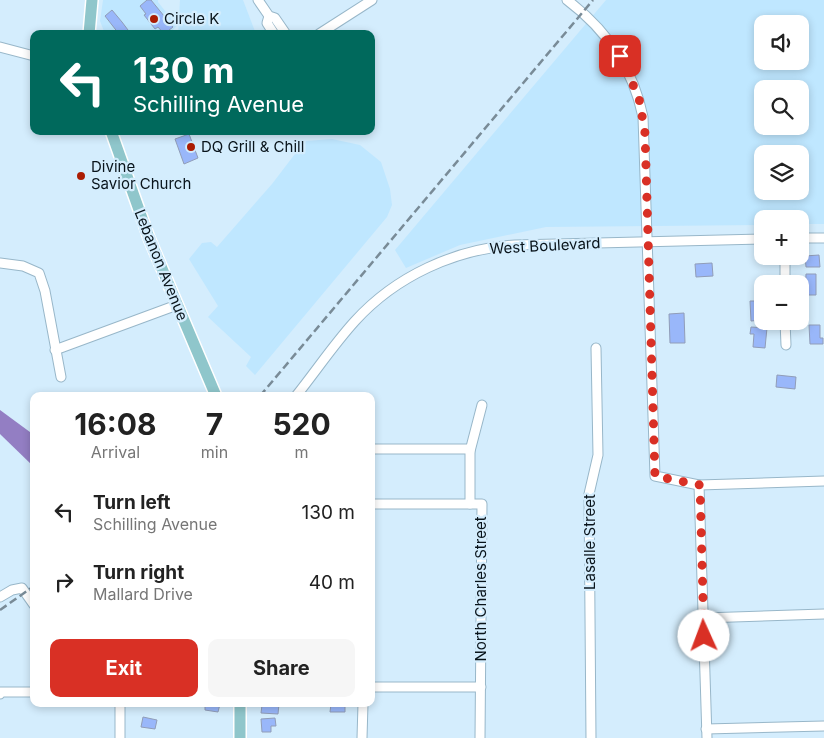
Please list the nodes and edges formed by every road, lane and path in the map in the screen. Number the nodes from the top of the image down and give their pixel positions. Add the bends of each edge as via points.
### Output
1 (92, 0) edge
2 (258, 0) edge
3 (372, 0) edge
4 (567, 0) edge
5 (269, 16) junction
6 (89, 30) edge
7 (271, 30) edge
8 (284, 30) edge
9 (326, 30) edge
10 (0, 47) edge
11 (30, 55) edge
12 (112, 135) edge
13 (809, 238) edge
14 (824, 238) edge
15 (754, 239) edge
16 (648, 242) junction
17 (0, 263) edge
18 (177, 305) junction
19 (785, 330) edge
20 (786, 345) dead end
21 (596, 348) dead end
22 (55, 350) junction
23 (61, 377) dead end
24 (214, 392) edge
25 (299, 392) edge
26 (482, 404) dead end
27 (375, 449) edge
28 (470, 451) junction
29 (824, 481) edge
30 (700, 485) junction
31 (375, 504) edge
32 (470, 504) junction
33 (0, 597) edge
34 (30, 599) edge
35 (824, 614) edge
36 (703, 618) junction
37 (375, 687) edge
38 (481, 687) junction
39 (30, 692) edge
40 (0, 693) edge
41 (120, 707) edge
42 (240, 707) edge
43 (362, 707) edge
44 (824, 726) edge
45 (706, 734) edge
46 (120, 738) edge
47 (240, 738) edge
48 (362, 738) edge
49 (480, 738) edge
50 (591, 738) edge

1 - 6 main road
2 - 5 street
3 - 9 street
4 - 16 street via 588,16 608,38 636,90 645,133
5 - 7 street via 267,23
5 - 8 street via 276,18
10 - 11 street
12 - 18 main road, Lebanon Avenue
13 - 14 street
15 - 16 street, West Boulevard
16 - 25 street, West Boulevard via 507,246 436,264 399,284 364,312
16 - 30 street via 655,476
17 - 22 street via 23,266 39,273
18 - 22 street
18 - 24 main road, Lebanon Avenue
19 - 20 street
21 - 50 street, Lasalle Street via 598,455 589,494
22 - 23 street
26 - 28 street, North Charles Street
27 - 28 street
28 - 32 street, North Charles Street
29 - 30 street
30 - 36 street
31 - 32 street
32 - 38 street, North Charles Street via 482,504
33 - 34 street via 22,588
35 - 36 street
36 - 45 street
37 - 38 street
38 - 49 street, North Charles Street
39 - 40 street
41 - 46 street
42 - 47 main road
43 - 48 street
44 - 45 street

